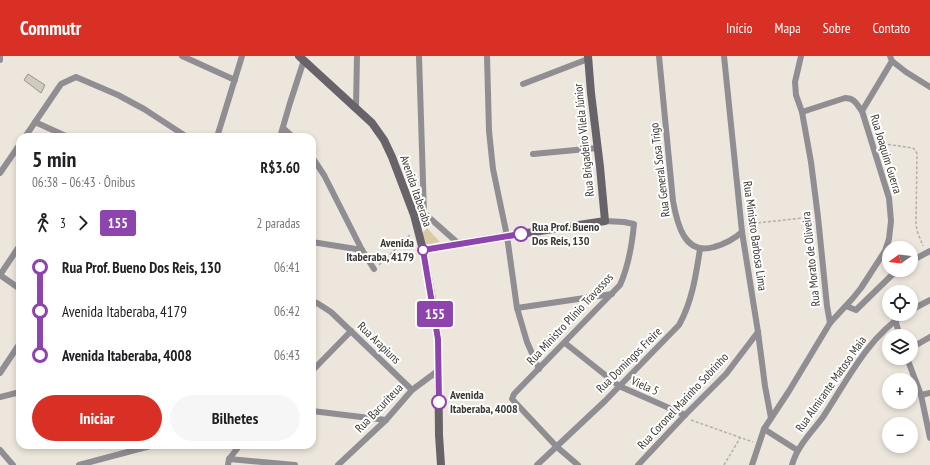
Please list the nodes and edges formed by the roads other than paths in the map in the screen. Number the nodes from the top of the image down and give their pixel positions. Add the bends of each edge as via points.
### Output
1 (0, 56) edge
2 (182, 56) edge
3 (242, 56) edge
4 (357, 56) edge
5 (419, 56) edge
6 (487, 56) edge
7 (659, 56) edge
8 (724, 56) edge
9 (802, 56) edge
10 (588, 57) edge
11 (302, 58) edge
12 (891, 58) edge
13 (0, 60) edge
14 (235, 80) junction
15 (523, 84) dead end
16 (930, 87) edge
17 (356, 107) junction
18 (862, 111) junction
19 (802, 112) junction
20 (35, 122) junction
21 (283, 128) junction
22 (28, 133) edge
23 (59, 133) edge
24 (181, 133) edge
25 (218, 133) edge
26 (281, 133) edge
27 (289, 133) edge
28 (598, 148) junction
29 (16, 150) edge
30 (533, 154) dead end
31 (316, 163) edge
32 (0, 173) edge
33 (424, 212) junction
34 (414, 215) junction
35 (605, 221) junction
36 (742, 232) junction
37 (507, 236) junction
38 (316, 243) edge
39 (458, 244) junction
40 (700, 249) junction
41 (362, 250) junction
42 (423, 250) junction
43 (16, 251) edge
44 (928, 251) edge
45 (918, 257) edge
46 (374, 269) road end
47 (0, 275) edge
48 (890, 277) edge
49 (16, 286) edge
50 (612, 294) junction
51 (930, 300) edge
52 (316, 303) edge
53 (846, 306) junction
54 (918, 306) edge
55 (517, 308) junction
56 (894, 321) edge
57 (830, 323) junction
58 (351, 331) junction
59 (758, 332) junction
60 (930, 338) edge
61 (566, 343) junction
62 (918, 344) edge
63 (16, 349) edge
64 (910, 365) edge
65 (316, 367) edge
66 (539, 369) junction
67 (439, 370) junction
68 (0, 373) edge
69 (619, 386) junction
70 (412, 390) junction
71 (16, 393) edge
72 (930, 393) edge
73 (921, 395) junction
74 (0, 396) edge
75 (316, 411) edge
76 (684, 416) junction
77 (772, 418) junction
78 (386, 420) junction
79 (764, 429) junction
80 (930, 438) edge
81 (557, 447) junction
82 (139, 449) edge
83 (237, 449) edge
84 (0, 450) edge
85 (797, 450) junction
86 (229, 462) edge
87 (13, 465) edge
88 (79, 465) edge
89 (295, 465) edge
90 (338, 465) edge
91 (441, 465) edge
92 (537, 465) edge
93 (578, 465) edge
94 (638, 465) edge
95 (752, 465) edge
96 (792, 465) edge

1 - 13 street
2 - 14 street
3 - 14 street
4 - 17 street
5 - 33 street
6 - 37 street via 493,169
7 - 40 street, Rua General Sosa Trigo via 677,222 684,237
8 - 36 street, Rua Ministro Barbosa Lima
9 - 19 street, Rua Morato de Oliveira via 795,82
10 - 15 street
10 - 28 main road, Rua Brigadeiro Vilela Júnior
11 - 17 main road, Avenida Itaberaba
11 - 21 street
12 - 16 street via 906,72
12 - 18 street
14 - 25 street
17 - 34 main road, Avenida Itaberaba via 384,140
18 - 19 street, Rua Joaquim Guerra via 854,100 845,98
18 - 53 street, Rua Joaquim Guerra via 889,198 891,221 885,251
19 - 57 street, Rua Morato de Oliveira via 811,162
20 - 22 street
20 - 23 street
20 - 24 street via 61,84 76,77 144,108
21 - 26 street
21 - 27 street
28 - 30 street
28 - 35 main road, Rua Brigadeiro Vilela Júnior
29 - 32 street
31 - 41 street
33 - 34 street
33 - 39 street
34 - 42 main road, Avenida Itaberaba
35 - 37 main road
35 - 50 street, Rua Ministro Plínio Travassos via 634,224 627,270 620,285
36 - 40 street via 734,240 722,245
36 - 59 street, Rua Ministro Barbosa Lima
37 - 39 main road
37 - 55 street
38 - 41 street
39 - 42 main road
40 - 69 street, Rua Domingos Freire via 687,310 679,325
41 - 46 street
42 - 67 main road, Avenida Itaberaba via 435,316
43 - 47 street
44 - 45 street
47 - 49 street
48 - 53 street via 857,309
50 - 55 street
50 - 61 street, Rua Ministro Plínio Travassos
51 - 54 street
52 - 58 street, Rua Arapiuns via 331,312
53 - 57 street, Rua Joaquim Guerra
55 - 66 street via 527,342
56 - 85 street, Rua Almirante Matoso Maia via 865,352 823,417
57 - 77 street
58 - 65 street
58 - 70 street, Rua Arapiuns
59 - 76 street, Rua Coronel Marinho Sobrinho via 726,374
59 - 77 street, Rua Ministro Barbosa Lima
60 - 62 street
61 - 66 street, Rua Ministro Plínio Travassos
61 - 69 street, Viela 5
63 - 68 street
64 - 73 street
66 - 81 street, Rua Ministro Plínio Travassos via 512,399
67 - 70 street, Rua Bacuriteua
67 - 91 main road, Avenida Itaberaba
69 - 76 street, Viela 5
69 - 81 street, Rua Domingos Freire
70 - 78 street, Rua Bacuriteua
71 - 74 street
72 - 73 street
73 - 80 street
75 - 78 street
76 - 94 street, Rua Coronel Marinho Sobrinho
77 - 79 street
78 - 90 street, Rua Bacuriteua
79 - 85 street
79 - 95 street
81 - 92 street, Rua Domingos Freire
81 - 93 street
82 - 88 street
83 - 86 street
84 - 87 street
85 - 96 street, Rua Almirante Matoso Maia
86 - 89 street

